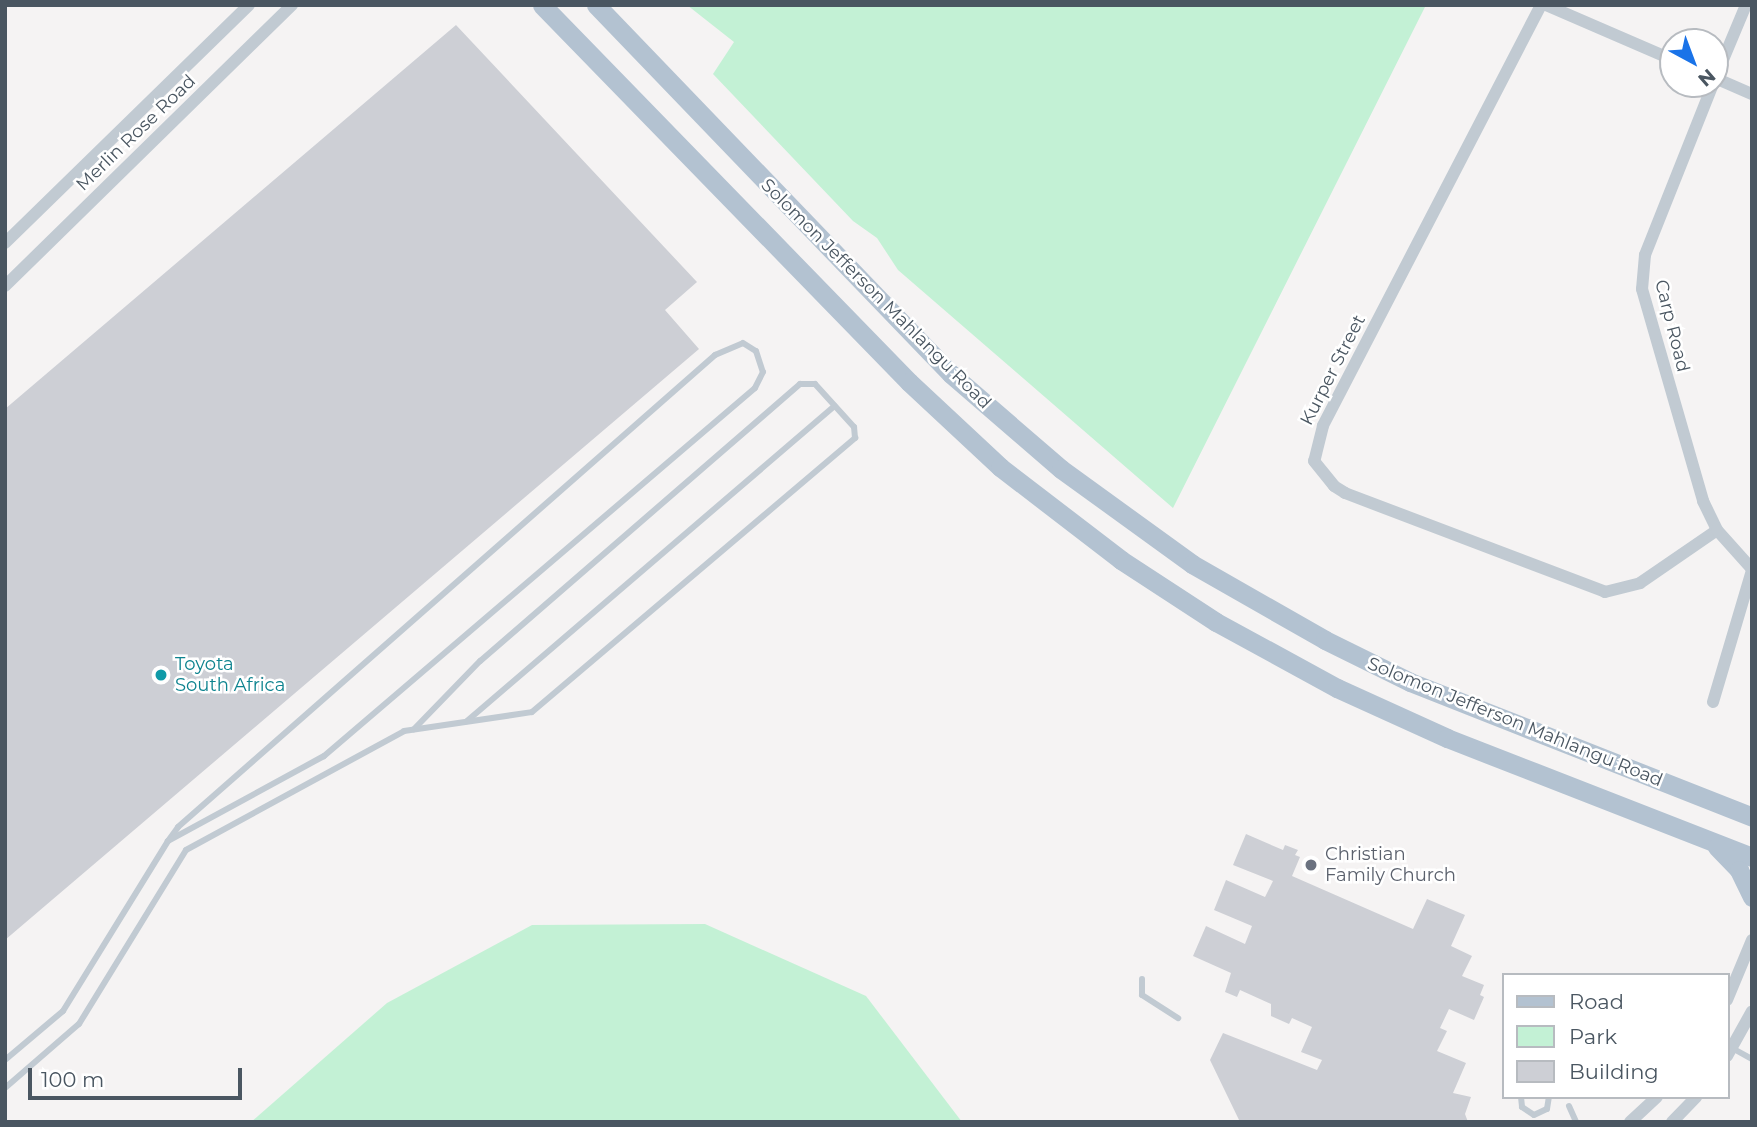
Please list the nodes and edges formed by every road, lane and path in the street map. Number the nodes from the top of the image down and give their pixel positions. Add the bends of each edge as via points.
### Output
1 (249, 5) edge
2 (292, 5) edge
3 (542, 5) edge
4 (596, 5) edge
5 (1543, 5) edge
6 (1746, 5) edge
7 (1729, 46) edge
8 (1659, 54) edge
9 (1729, 85) edge
10 (1752, 94) edge
11 (1708, 98) edge
12 (5, 243) edge
13 (5, 286) edge
14 (835, 406) junction
15 (1717, 530) junction
16 (1752, 569) edge
17 (1713, 702) dead end
18 (466, 722) junction
19 (414, 729) junction
20 (1710, 801) junction
21 (1752, 807) edge
22 (1752, 817) edge
23 (168, 841) junction
24 (1710, 842) junction
25 (1752, 857) edge
26 (1752, 897) edge
27 (1752, 940) edge
28 (1142, 979) dead end
29 (1729, 995) edge
30 (1752, 1012) edge
31 (1178, 1018) dead end
32 (1729, 1050) edge
33 (1752, 1059) edge
34 (5, 1060) edge
35 (5, 1088) edge
36 (1521, 1099) edge
37 (1549, 1099) edge
38 (1655, 1099) edge
39 (1695, 1099) edge
40 (1569, 1106) dead end
41 (1682, 1117) edge
42 (1536, 1119) edge
43 (1576, 1122) edge
44 (1630, 1122) edge
45 (1672, 1122) edge

1 - 12 street, Merlin Rose Road
2 - 13 street, Merlin Rose Road
3 - 24 main road, Solomon Jefferson Mahlangu Road via 918,391 1000,467 1121,561 1216,622 1337,688 1447,738
4 - 20 main road, Solomon Jefferson Mahlangu Road via 918,342 1016,433 1121,514 1238,592 1363,660
5 - 8 street
5 - 15 street, Kurper Street via 1323,426 1314,461 1345,493 1605,592 1640,583
6 - 7 street, Carp Road
9 - 10 street
11 - 15 street, Carp Road via 1641,271 1645,307 1703,501
14 - 18 lane
14 - 18 lane via 854,427 855,438 538,707
14 - 19 lane via 812,382 800,384 480,661
15 - 16 street, Carp Road
16 - 17 street
18 - 19 lane
19 - 35 lane via 185,851 79,1024
20 - 21 main road
20 - 22 main road, Solomon Jefferson Mahlangu Road
23 - 23 lane via 314,763 337,746 755,388 763,372 756,351 743,343 715,355 178,827
23 - 34 lane via 63,1011
24 - 25 main road, Solomon Jefferson Mahlangu Road
24 - 26 main road via 1739,870
27 - 29 street
28 - 31 lane via 1142,995
30 - 32 street
32 - 33 lane
36 - 42 lane via 1522,1107
37 - 42 lane via 1547,1110
38 - 44 street
39 - 41 street
40 - 43 lane
41 - 45 street

